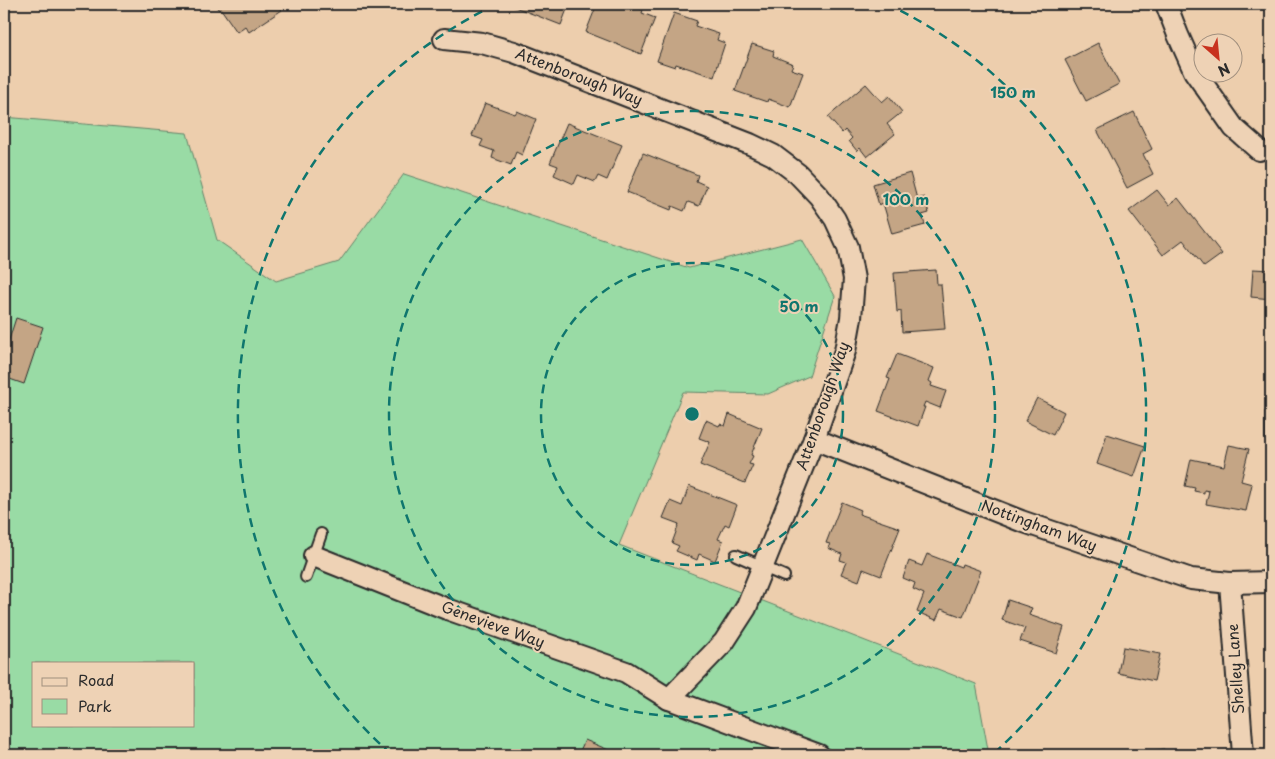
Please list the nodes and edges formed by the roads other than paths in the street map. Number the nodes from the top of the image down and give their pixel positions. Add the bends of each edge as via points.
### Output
1 (1166, 4) edge
2 (444, 39) dead end
3 (1259, 150) dead end
4 (814, 439) junction
5 (321, 534) dead end
6 (736, 555) dead end
7 (314, 556) junction
8 (763, 566) junction
9 (784, 576) dead end
10 (306, 577) dead end
11 (1271, 582) edge
12 (1230, 583) junction
13 (670, 699) junction
14 (819, 755) edge
15 (1243, 755) edge

1 - 3 street via 1194,71 1234,128
2 - 4 street, Attenborough Way via 482,43 514,52 750,144 773,155 820,196 848,247 854,279 845,351
4 - 8 street, Attenborough Way
4 - 12 street, Nottingham Way via 1021,520 1150,566 1191,578
5 - 7 lane
6 - 8 lane
7 - 10 lane
7 - 13 street, Genevieve Way via 447,609 626,672
8 - 9 lane
8 - 13 street, Attenborough Way via 746,608 724,642
11 - 12 street, Nottingham Way
12 - 15 street, Shelley Lane
13 - 14 street, Genevieve Way

